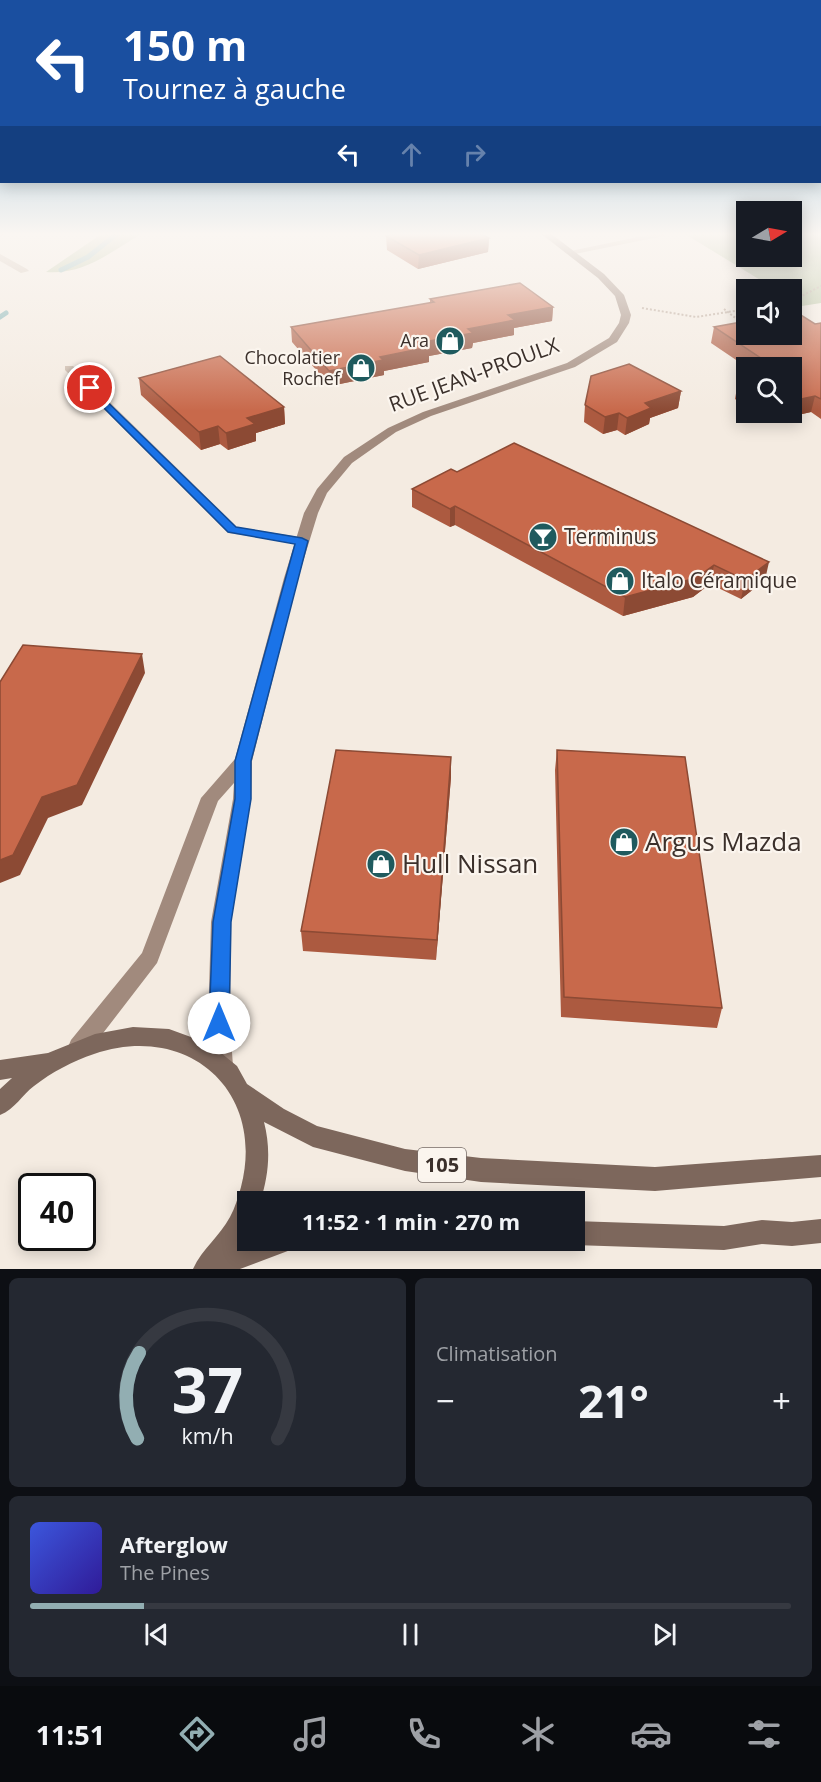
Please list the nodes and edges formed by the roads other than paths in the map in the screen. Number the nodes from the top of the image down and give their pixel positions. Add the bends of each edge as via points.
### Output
1 (615, 292) edge
2 (69, 368) dead end
3 (302, 541) junction
4 (243, 761) junction
5 (79, 1047) junction
6 (49, 1061) junction
7 (222, 1066) junction
8 (0, 1070) edge
9 (244, 1093) junction
10 (0, 1104) edge
11 (821, 1166) edge
12 (252, 1191) edge
13 (237, 1229) edge
14 (821, 1231) edge
15 (585, 1233) edge
16 (255, 1251) edge
17 (206, 1269) edge

1 - 3 street, RUE JEAN-PROULX via 626,315 613,340 571,365 427,414 377,439 348,460 321,492
2 - 3 lane via 233,530
3 - 4 street, RUE JEAN-PROULX
4 - 5 street, RUE JEAN-PROULX via 210,798 150,957
4 - 7 street, RUE JEAN-PROULX via 243,799 228,870 221,932
5 - 6 main road, 105
5 - 7 main road, 105 via 111,1038 142,1036 171,1040 199,1050
6 - 8 main road, 105
6 - 10 main road, 105 via 13,1088
7 - 9 main road, 105
9 - 11 main road, 105 via 276,1117 313,1136 405,1160 481,1170 655,1179
9 - 12 main road, 105 via 257,1133 256,1179
13 - 17 main road, 105
14 - 15 main road via 762,1232 724,1238
16 - 17 main road, 105

